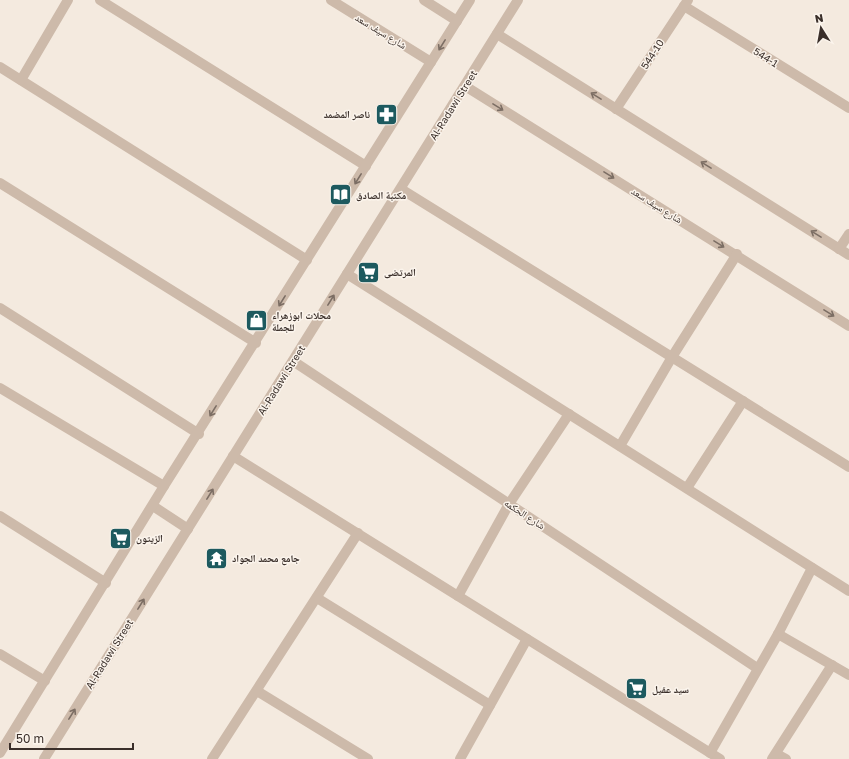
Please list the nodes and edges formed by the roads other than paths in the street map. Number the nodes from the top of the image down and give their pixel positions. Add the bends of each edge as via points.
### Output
1 (68, 0) edge
2 (100, 0) edge
3 (331, 0) edge
4 (424, 0) edge
5 (470, 0) edge
6 (518, 0) edge
7 (686, 3) edge
8 (458, 21) junction
9 (497, 34) junction
10 (431, 62) junction
11 (0, 67) edge
12 (21, 80) junction
13 (465, 86) junction
14 (849, 108) edge
15 (616, 109) junction
16 (366, 166) junction
17 (0, 183) edge
18 (401, 189) junction
19 (849, 234) edge
20 (839, 249) junction
21 (737, 254) junction
22 (849, 255) edge
23 (308, 260) junction
24 (347, 274) junction
25 (0, 308) edge
26 (849, 326) edge
27 (256, 342) junction
28 (672, 357) junction
29 (293, 361) junction
30 (0, 388) edge
31 (743, 402) junction
32 (569, 414) junction
33 (199, 434) junction
34 (620, 446) junction
35 (233, 456) junction
36 (849, 467) edge
37 (164, 486) junction
38 (687, 488) junction
39 (509, 504) junction
40 (153, 506) junction
41 (0, 516) edge
42 (188, 529) junction
43 (358, 533) junction
44 (812, 568) junction
45 (106, 583) junction
46 (849, 590) edge
47 (458, 596) junction
48 (317, 598) junction
49 (778, 634) junction
50 (527, 639) junction
51 (0, 654) edge
52 (832, 665) junction
53 (757, 668) junction
54 (849, 675) edge
55 (44, 681) junction
56 (257, 691) junction
57 (490, 705) junction
58 (0, 753) edge
59 (710, 753) junction
60 (774, 756) edge
61 (44, 759) edge
62 (212, 759) edge
63 (368, 759) edge
64 (460, 759) edge
65 (720, 759) edge
66 (786, 759) edge

1 - 12 street
2 - 16 street
3 - 10 street, شارع سيف سعد
4 - 8 street
5 - 8 street
6 - 9 street, Al-Radawi Street
7 - 14 street, 544-1
7 - 15 street, 544-10
8 -> 10 street
9 - 13 street, Al-Radawi Street
15 -> 9 street
10 - 16 street
11 - 12 street
12 - 23 street
13 - 18 street, Al-Radawi Street
13 -> 21 street, شارع سيف سعد
20 -> 15 street
16 -> 23 street
17 - 27 street
18 - 24 street, Al-Radawi Street
18 - 28 street
19 - 20 street
20 - 22 street
21 -> 26 street, شارع سيف سعد
21 - 28 street
23 -> 27 street
29 -> 24 street, Al-Radawi Street
24 - 32 street
25 - 33 street
27 -> 33 street
28 - 31 street
28 - 34 street
29 - 35 street, Al-Radawi Street
29 - 39 street, شارع الحكمه
30 - 37 street
31 - 36 street
31 - 38 street
32 - 34 street
32 - 39 street
33 - 37 street
34 - 38 street
42 -> 35 street, Al-Radawi Street
35 - 43 street
37 - 40 street
38 - 44 street
39 - 47 street
39 - 53 street, شارع الحكمه
40 - 42 street
40 - 45 street
41 - 45 street
61 -> 42 street, Al-Radawi Street
43 - 47 street
43 - 48 street
44 - 46 street
44 - 49 street
45 - 55 street
47 - 50 street
48 - 56 street
48 - 57 street
49 - 52 street
49 - 53 street
50 - 57 street
50 - 59 street
51 - 55 street
52 - 54 street
52 - 60 street
53 - 59 street
55 - 58 street
56 - 62 street
56 - 63 street
57 - 64 street
59 - 65 street
60 - 66 street

